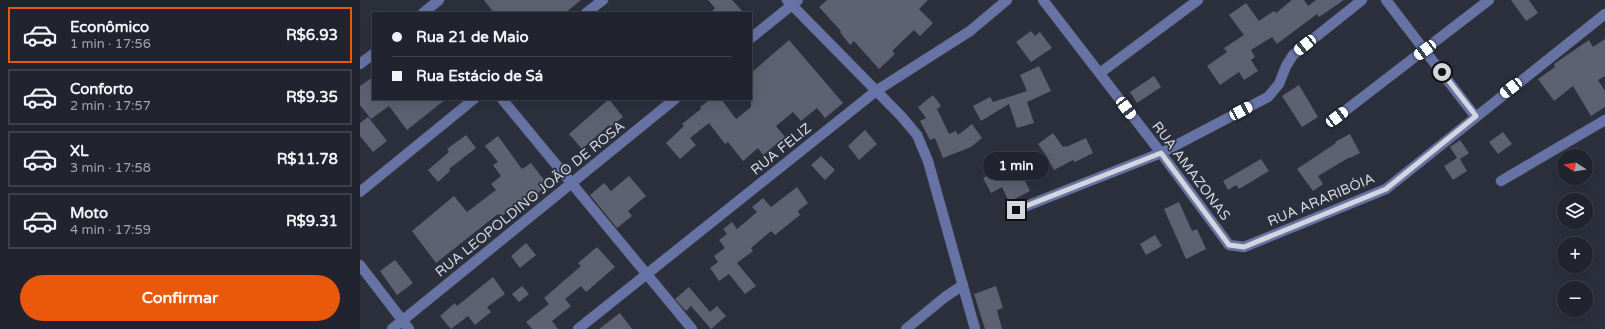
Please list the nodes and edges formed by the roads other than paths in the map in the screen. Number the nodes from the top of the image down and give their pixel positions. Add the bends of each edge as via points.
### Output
1 (439, 0) edge
2 (604, 0) edge
3 (1007, 0) edge
4 (1043, 0) edge
5 (1198, 0) edge
6 (1362, 0) edge
7 (1386, 0) edge
8 (1489, 0) edge
9 (792, 2) edge
10 (428, 11) edge
11 (587, 12) edge
12 (1605, 14) edge
13 (752, 37) edge
14 (1425, 50) junction
15 (372, 55) edge
16 (360, 64) edge
17 (1100, 73) junction
18 (876, 91) junction
19 (473, 100) edge
20 (503, 100) edge
21 (674, 100) edge
22 (1476, 116) junction
23 (1337, 117) dead end
24 (1605, 120) edge
25 (1161, 153) junction
26 (1501, 182) dead end
27 (570, 183) junction
28 (360, 192) edge
29 (1016, 210) dead end
30 (1229, 245) joint
31 (360, 265) edge
32 (646, 275) junction
33 (963, 285) junction
34 (406, 325) edge
35 (392, 329) edge
36 (578, 329) edge
37 (692, 329) edge
38 (906, 329) edge
39 (975, 329) edge

1 - 10 street
2 - 11 street
3 - 18 street, RUA FELIZ via 970,31
4 - 17 street, RUA AMAZONAS
5 - 17 street
6 - 25 street via 1293,54 1279,84 1268,97
7 - 14 street
8 - 14 street
9 - 13 street
9 - 18 street
12 - 22 street, RUA ARARIBÓIA
14 - 22 street
14 - 23 street
15 - 16 street
17 - 25 street, RUA AMAZONAS
18 - 32 street, RUA FELIZ
18 - 33 street via 917,134 928,161
19 - 28 street
20 - 27 street
21 - 27 street, RUA LEOPOLDINO JOÃO DE ROSA
22 - 30 street, RUA ARARIBÓIA via 1386,189 1244,247
24 - 26 street
25 - 29 street
25 - 30 street, RUA AMAZONAS
27 - 32 street
27 - 34 street, RUA LEOPOLDINO JOÃO DE ROSA
31 - 34 street
32 - 36 street, RUA FELIZ
32 - 37 street
33 - 38 street
33 - 39 street
34 - 35 street, RUA LEOPOLDINO JOÃO DE ROSA

